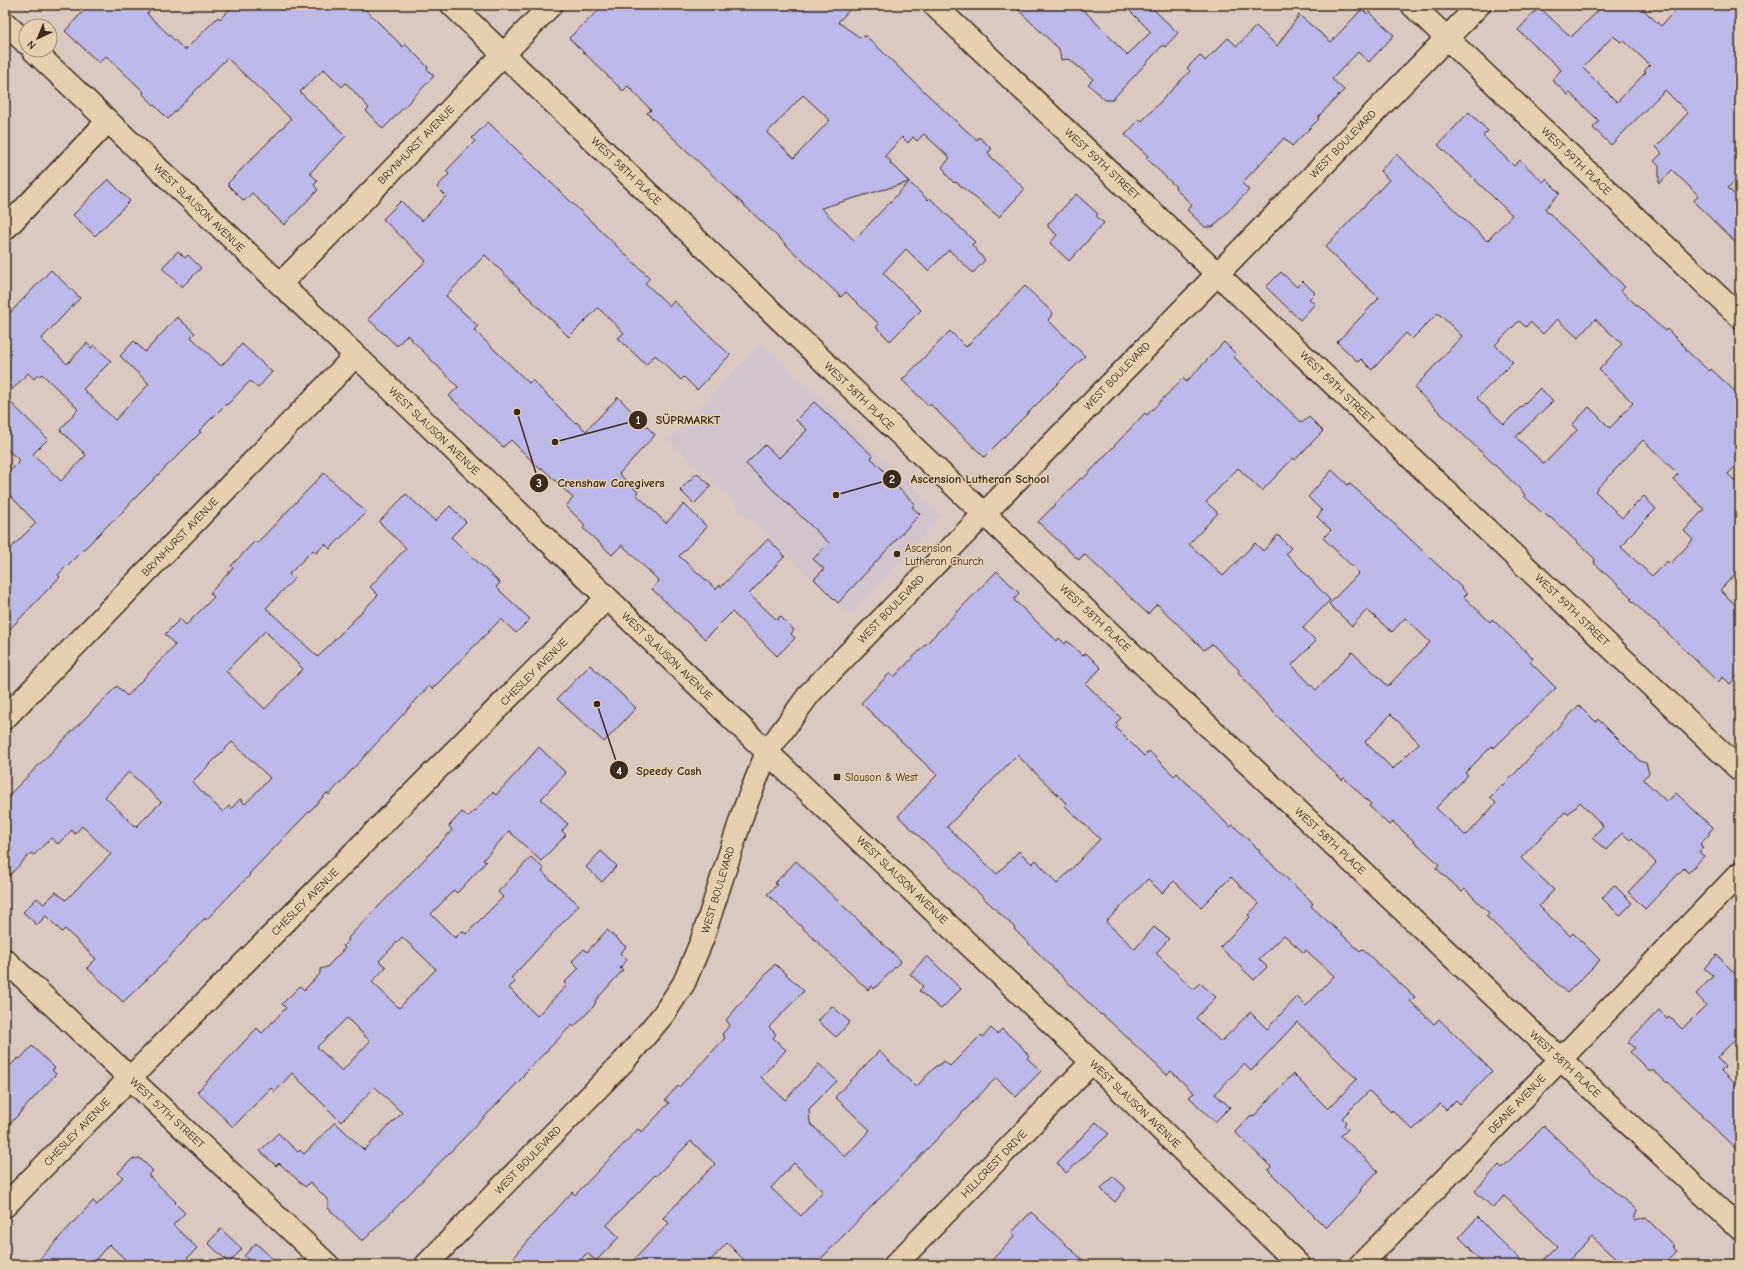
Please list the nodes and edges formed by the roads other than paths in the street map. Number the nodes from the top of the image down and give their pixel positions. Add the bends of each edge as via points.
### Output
1 (452, 5) edge
2 (551, 5) edge
3 (934, 5) edge
4 (1412, 5) edge
5 (1479, 5) edge
6 (5, 23) edge
7 (18, 35) edge
8 (1446, 38) junction
9 (504, 53) junction
10 (41, 58) edge
11 (108, 122) junction
12 (5, 229) edge
13 (1217, 273) junction
14 (280, 284) junction
15 (1740, 317) edge
16 (355, 356) junction
17 (984, 513) junction
18 (607, 598) junction
19 (5, 718) edge
20 (767, 752) junction
21 (1740, 770) edge
22 (1740, 873) edge
23 (5, 960) edge
24 (1560, 1059) junction
25 (1092, 1062) junction
26 (130, 1078) junction
27 (5, 1206) edge
28 (1740, 1229) edge
29 (328, 1265) edge
30 (426, 1265) edge
31 (895, 1265) edge
32 (1299, 1265) edge
33 (1360, 1265) edge

1 - 9 street, WEST 58TH PLACE
2 - 9 street, BRYNHURST AVENUE
3 - 13 street, WEST 59TH STREET
4 - 8 street, WEST 59TH PLACE
5 - 8 street, WEST BOULEVARD
6 - 7 street
8 - 13 street, WEST BOULEVARD
8 - 15 street, WEST 59TH PLACE
9 - 14 street, BRYNHURST AVENUE
9 - 17 street, WEST 58TH PLACE
10 - 11 street, WEST SLAUSON AVENUE
11 - 12 street
11 - 14 street, WEST SLAUSON AVENUE
13 - 17 street, WEST BOULEVARD
13 - 21 street, WEST 59TH STREET
14 - 16 street, WEST SLAUSON AVENUE
16 - 18 street, WEST SLAUSON AVENUE
16 - 19 street, BRYNHURST AVENUE
17 - 20 street, WEST BOULEVARD via 810,693
17 - 24 street, WEST 58TH PLACE
18 - 20 street, WEST SLAUSON AVENUE
18 - 26 street, CHESLEY AVENUE
20 - 25 street, WEST SLAUSON AVENUE
20 - 30 street, WEST BOULEVARD via 744,810 702,940 684,983 663,1015 624,1061
22 - 24 street, DEANE AVENUE
23 - 26 street, WEST 57TH STREET
24 - 28 street, WEST 58TH PLACE
24 - 33 street, DEANE AVENUE
25 - 31 street, HILLCREST DRIVE
25 - 32 street, WEST SLAUSON AVENUE
26 - 27 street, CHESLEY AVENUE
26 - 29 street, WEST 57TH STREET

